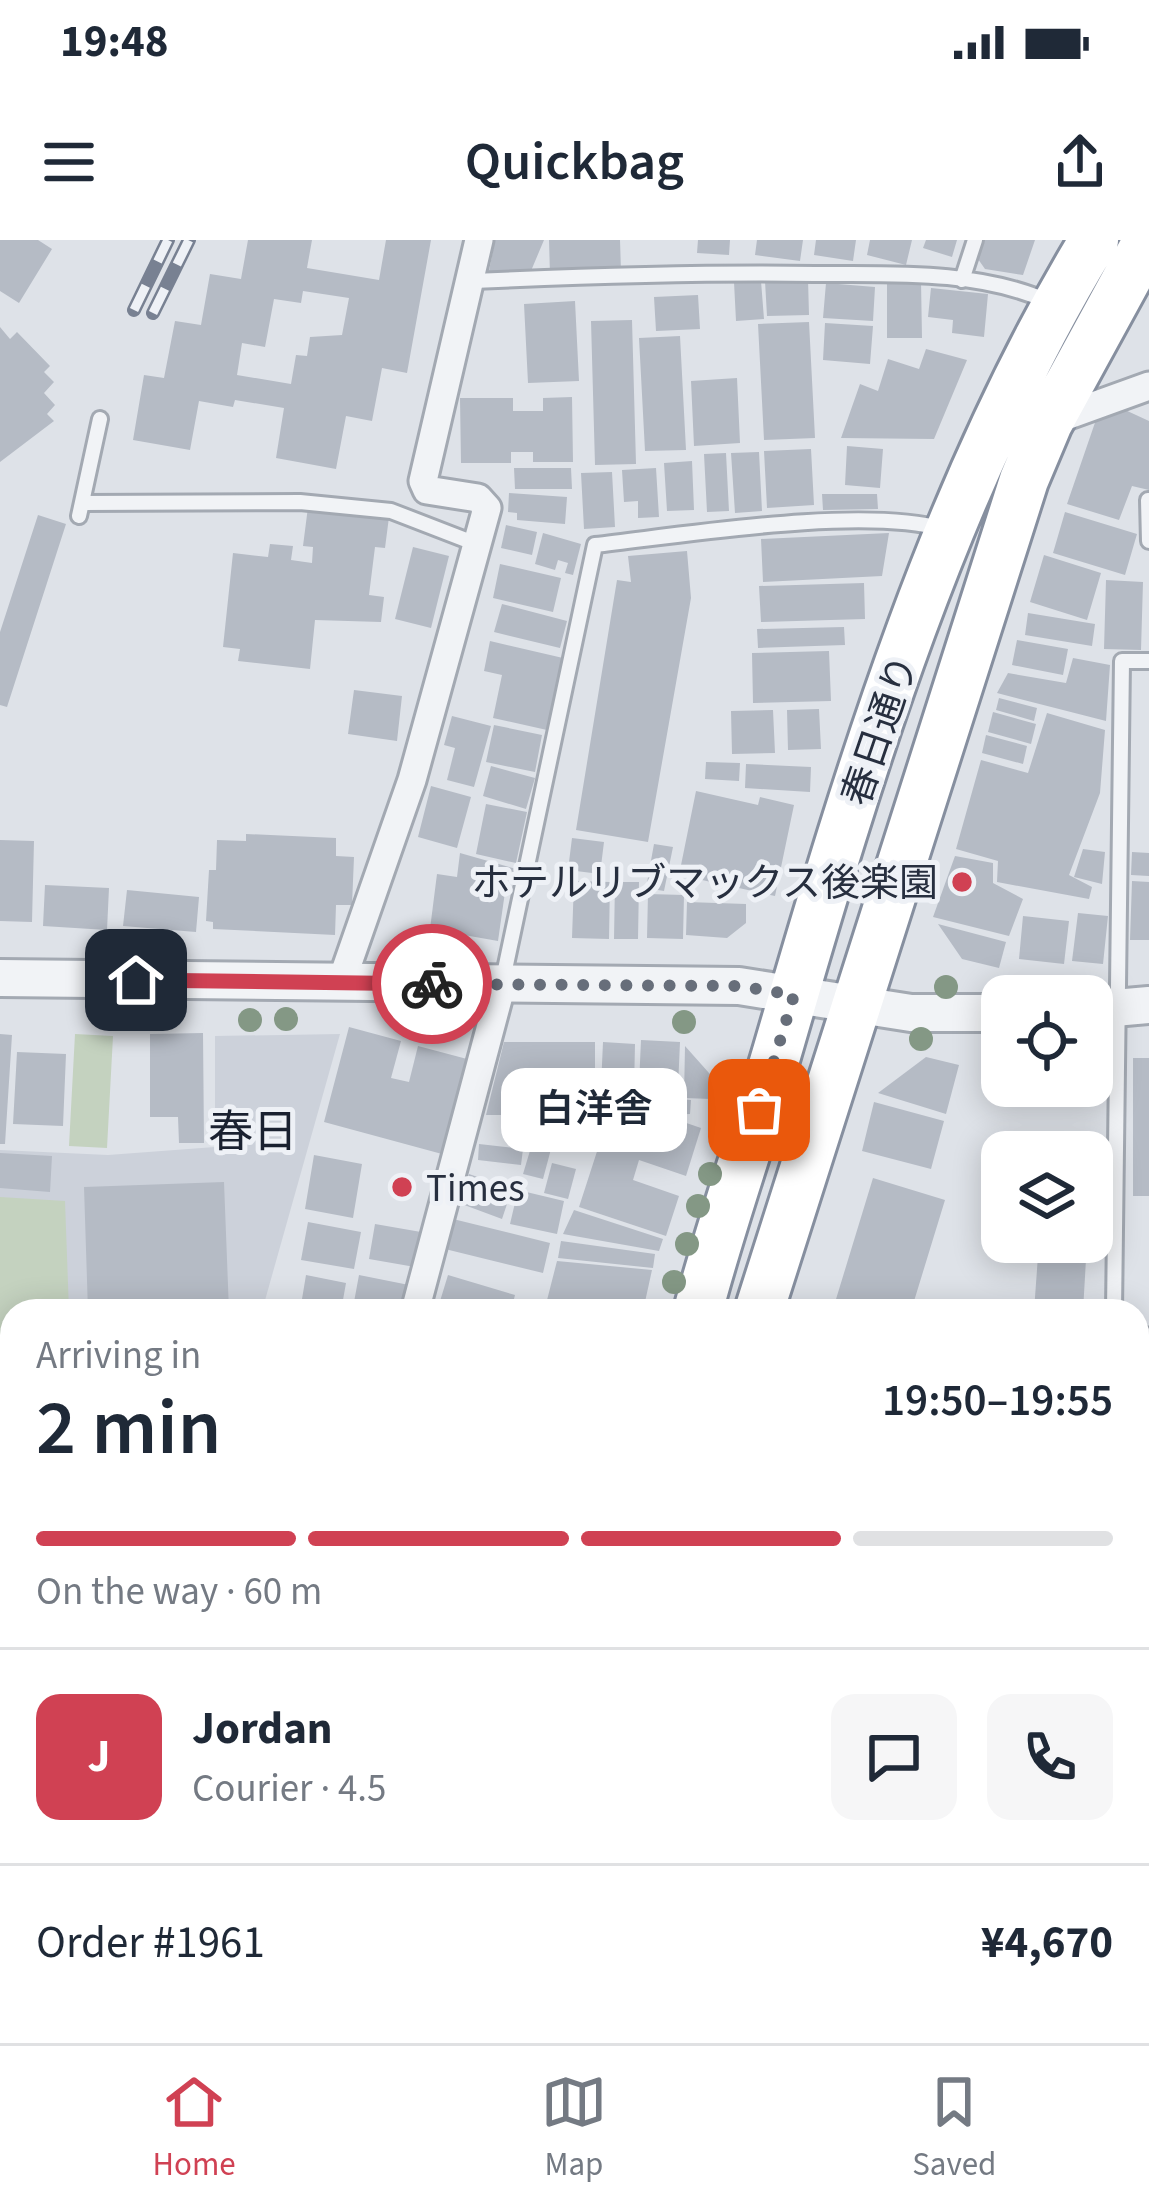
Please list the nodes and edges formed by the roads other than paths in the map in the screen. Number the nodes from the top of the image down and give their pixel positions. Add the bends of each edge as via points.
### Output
1 (479, 240) edge
2 (975, 240) edge
3 (1094, 240) edge
4 (1148, 240) edge
5 (962, 280) junction
6 (473, 281) junction
7 (1078, 320) junction
8 (1149, 386) edge
9 (100, 419) dead end
10 (1048, 423) junction
11 (1148, 500) edge
12 (951, 532) junction
13 (1149, 542) edge
14 (479, 544) junction
15 (1149, 662) edge
16 (0, 978) edge
17 (341, 983) junction
18 (502, 984) junction
19 (794, 995) junction
20 (855, 1005) junction
21 (1120, 1007) edge
22 (981, 1013) edge
23 (418, 1299) edge
24 (702, 1299) edge
25 (763, 1299) edge
26 (1114, 1299) edge

1 - 6 street
2 - 5 lane
3 - 7 highway, 春日通り
4 - 7 highway, 春日通り
5 - 6 lane via 665,272
5 - 7 lane via 1007,286
6 - 14 street via 423,481 428,490 484,502
7 - 10 highway, 春日通り
7 - 12 highway, 春日通り
8 - 10 street
9 - 14 lane via 81,510 300,502 391,511
10 - 20 highway, 春日通り
11 - 13 lane
12 - 18 lane via 913,521 595,545
12 - 19 highway, 春日通り via 870,748
14 - 17 street via 412,780
15 - 21 lane via 1122,661
16 - 17 street
17 - 18 street
18 - 19 street via 739,986
18 - 23 street
19 - 20 street
19 - 24 highway, 春日通り
20 - 22 street
20 - 25 highway, 春日通り
21 - 26 lane

